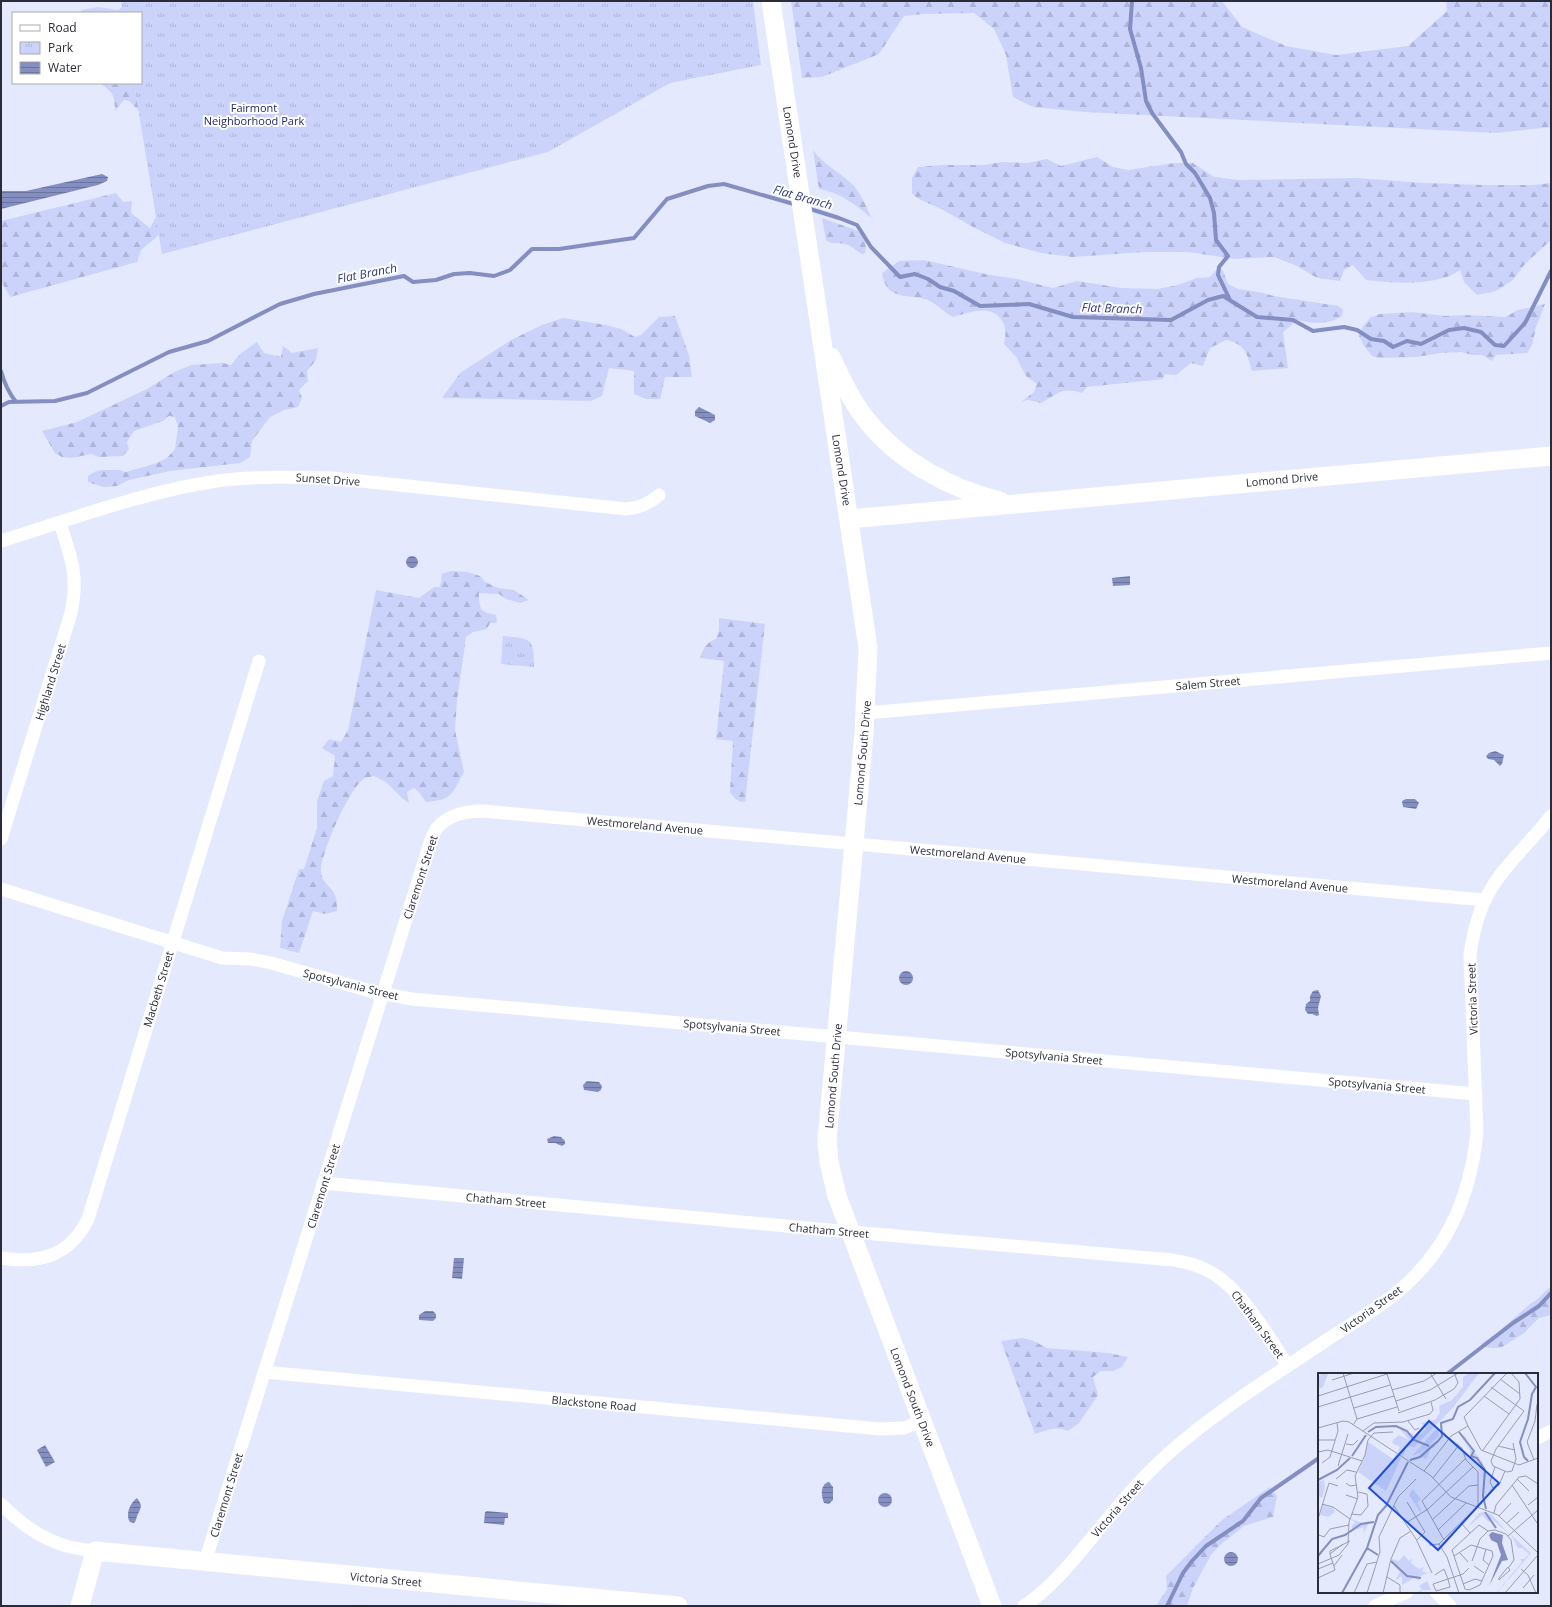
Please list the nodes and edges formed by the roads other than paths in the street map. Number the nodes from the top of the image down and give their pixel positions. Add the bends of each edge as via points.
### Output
1 (771, 1) edge
2 (821, 330) junction
3 (1551, 456) edge
4 (659, 495) dead end
5 (1013, 504) junction
6 (849, 519) junction
7 (60, 523) junction
8 (1, 541) edge
9 (1551, 653) edge
10 (259, 661) dead end
11 (866, 713) junction
12 (1551, 816) edge
13 (451, 818) joint
14 (1, 839) edge
15 (854, 844) junction
16 (1, 889) edge
17 (1485, 900) junction
18 (172, 942) junction
19 (382, 994) junction
20 (836, 1037) junction
21 (1476, 1094) junction
22 (324, 1183) junction
23 (851, 1232) junction
24 (1, 1258) edge
25 (1288, 1366) junction
26 (264, 1372) junction
27 (922, 1421) junction
28 (1551, 1431) edge
29 (1538, 1438) edge
30 (1, 1504) edge
31 (95, 1551) junction
32 (205, 1562) junction
33 (1406, 1593) edge
34 (1437, 1593) edge
35 (610, 1603) edge
36 (80, 1606) edge
37 (678, 1606) edge
38 (992, 1606) edge
39 (1024, 1606) edge
40 (1375, 1606) edge
41 (1450, 1606) edge

1 - 2 main road, Lomond Drive
2 - 5 main road, Lomond Drive via 840,377 854,402 888,443 907,459 938,477 971,492
2 - 6 main road, Lomond Drive
3 - 5 main road, Lomond Drive
4 - 7 street, Sunset Drive via 652,501 626,509 292,476 241,479 168,490
5 - 6 main road, Lomond Drive
6 - 11 main road, Lomond South Drive via 868,648
7 - 8 street, Sunset Drive
7 - 14 street, Highland Street via 73,567 75,597
9 - 11 street, Salem Street
10 - 18 street, Macbeth Street
11 - 15 main road, Lomond South Drive
12 - 17 street, Victoria Street via 1509,864
13 - 15 street, Westmoreland Avenue via 467,812 483,811
13 - 19 street, Claremont Street via 436,829 429,846
15 - 17 street, Westmoreland Avenue
15 - 20 main road, Lomond South Drive
16 - 18 street, Spotsylvania Street
17 - 21 street, Victoria Street via 1477,921 1470,956
18 - 19 street, Spotsylvania Street via 222,958 272,963
18 - 24 street, Macbeth Street via 88,1219 82,1231 74,1242 51,1255 25,1260
19 - 20 street, Spotsylvania Street
19 - 22 street, Claremont Street
20 - 21 street, Spotsylvania Street
20 - 23 main road, Lomond South Drive via 827,1140 828,1162 837,1196
21 - 25 street, Victoria Street via 1477,1132 1468,1186 1457,1215 1433,1254 1389,1299
22 - 23 street, Chatham Street
22 - 26 street, Claremont Street
23 - 25 street, Chatham Street via 1187,1263 1217,1276 1234,1290
23 - 27 main road, Lomond South Drive
25 - 39 street, Victoria Street via 1218,1413 1168,1454 1122,1501 1060,1577
26 - 27 street, Blackstone Road via 880,1429 904,1428
26 - 32 street, Claremont Street
27 - 38 main road, Lomond South Drive
28 - 29 street
30 - 31 street via 29,1528 55,1543
31 - 32 main road, Victoria Street
31 - 36 main road
32 - 35 main road, Victoria Street
33 - 40 street
34 - 41 street
35 - 37 main road, Victoria Street

